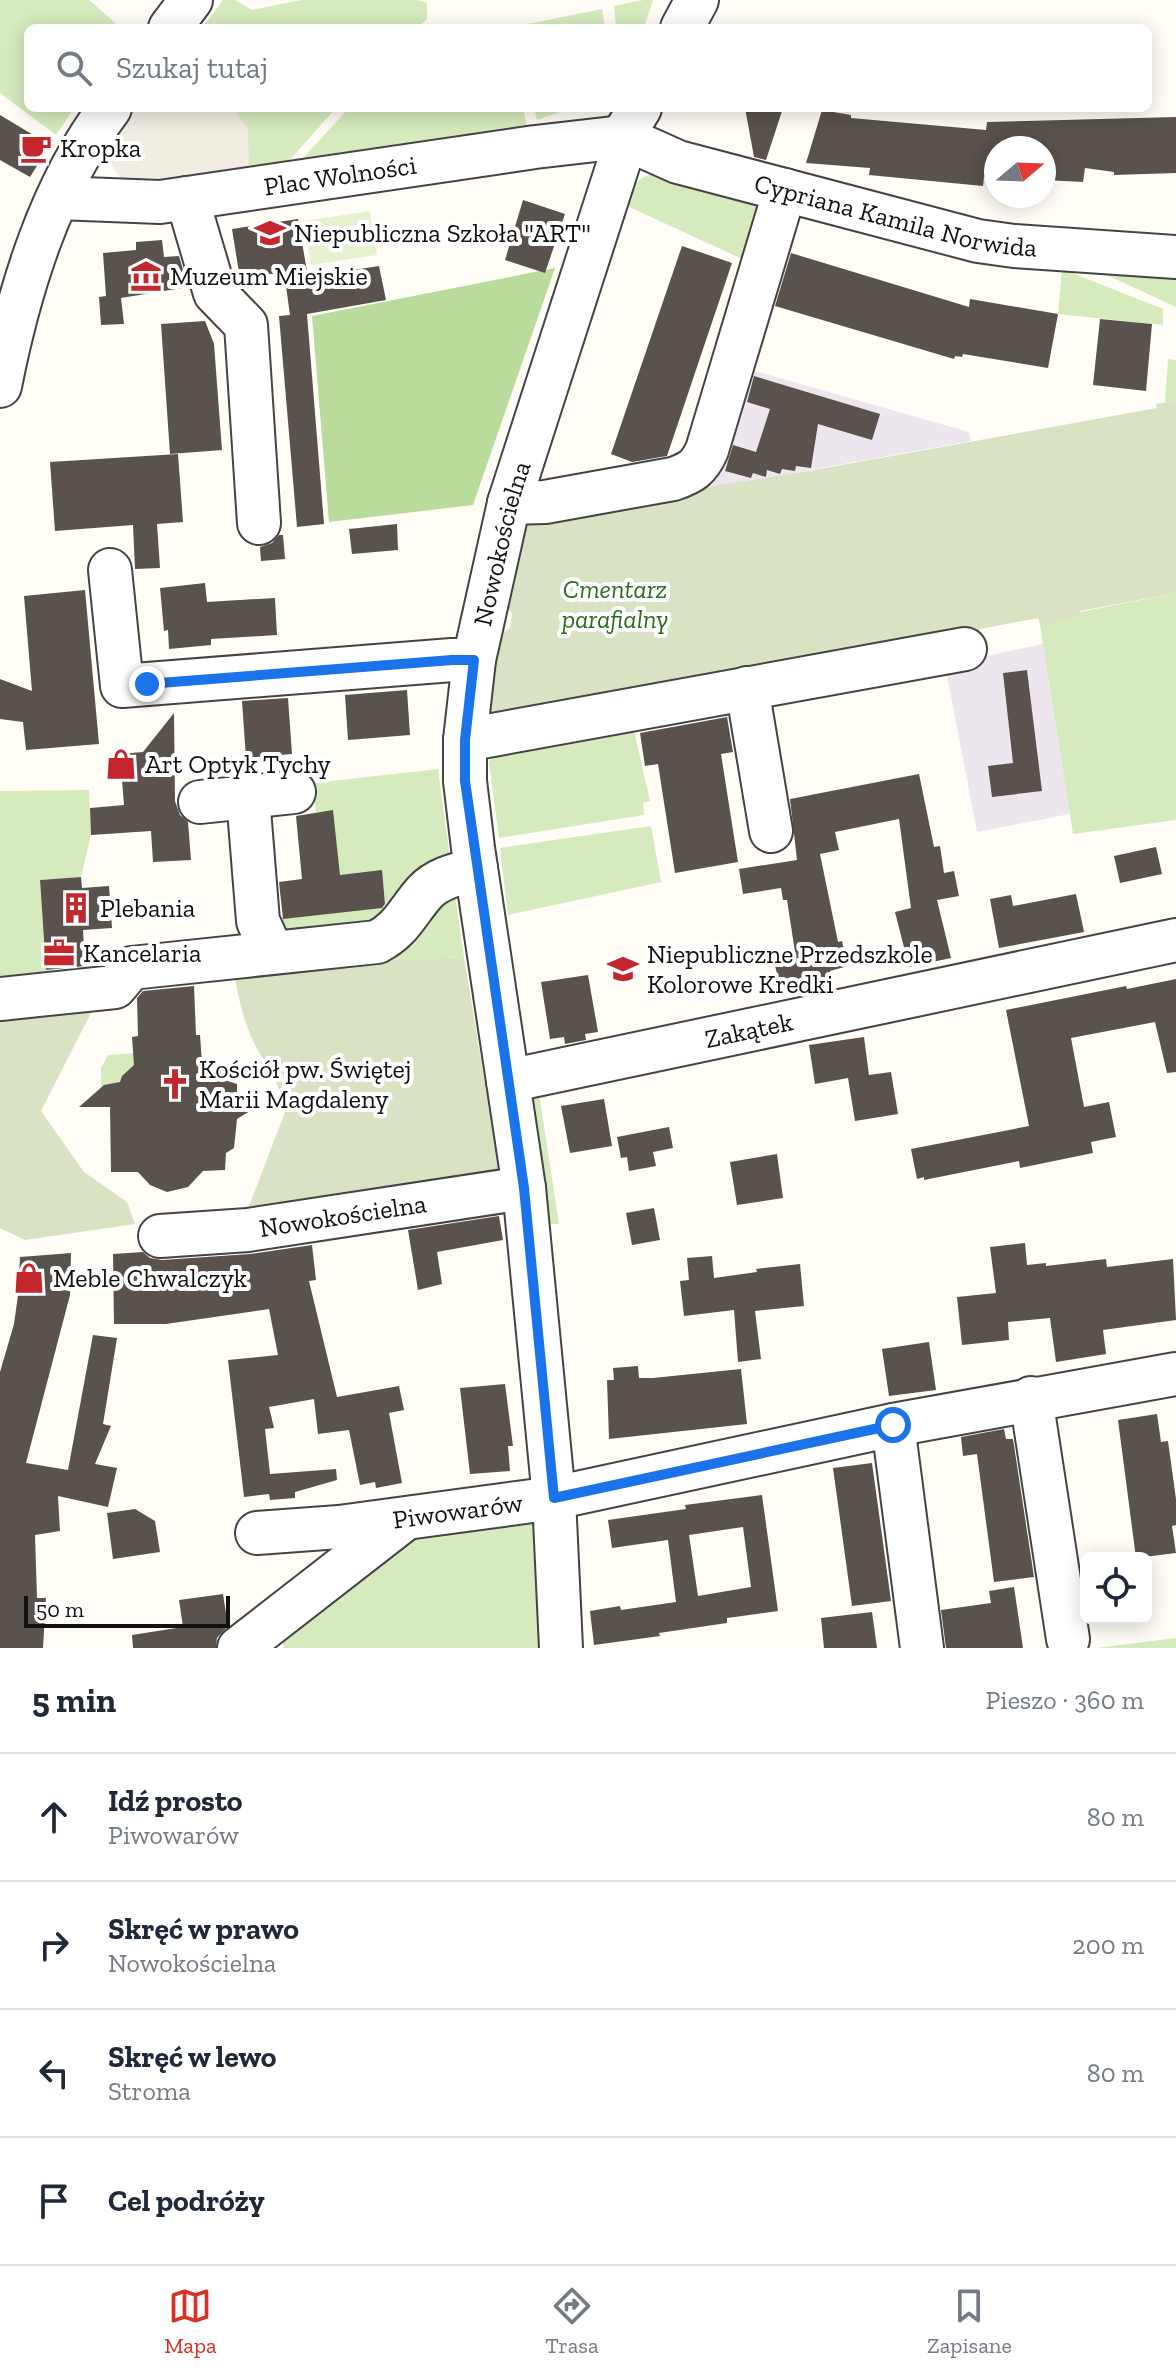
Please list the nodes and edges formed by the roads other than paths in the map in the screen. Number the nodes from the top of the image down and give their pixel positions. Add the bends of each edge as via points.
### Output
1 (191, 0) edge
2 (697, 0) edge
3 (173, 24) edge
4 (684, 24) edge
5 (107, 112) edge
6 (631, 122) edge
7 (785, 190) junction
8 (58, 198) junction
9 (187, 198) junction
10 (1176, 257) edge
11 (0, 386) edge
12 (509, 503) junction
13 (259, 523) dead end
14 (110, 570) dead end
15 (965, 649) dead end
16 (474, 660) junction
17 (747, 688) junction
18 (465, 740) junction
19 (294, 792) dead end
20 (248, 797) junction
21 (200, 802) dead end
22 (771, 831) dead end
23 (476, 869) junction
24 (1176, 940) edge
25 (272, 952) junction
26 (0, 999) edge
27 (508, 1081) junction
28 (524, 1188) junction
29 (160, 1236) dead end
30 (1174, 1386) edge
31 (1031, 1398) junction
32 (893, 1425) junction
33 (554, 1498) junction
34 (406, 1518) junction
35 (257, 1533) dead end
36 (1068, 1639) dead end
37 (239, 1648) edge
38 (561, 1648) edge
39 (922, 1648) edge

1 - 3 street
2 - 4 street
5 - 8 street
6 - 7 street, Cypriana Kamila Norwida via 678,162
6 - 9 street, Plac Wolności via 535,147
6 - 12 street, Nowokościelna
7 - 10 street, Cypriana Kamila Norwida via 978,241
7 - 12 street via 700,466 673,479 545,502
8 - 9 street, Plac Wolności
8 - 11 street via 26,280
9 - 13 street via 215,293 246,325
12 - 16 street, Nowokościelna
14 - 16 street via 122,686
15 - 17 street
16 - 18 street, Nowokościelna
17 - 18 street
17 - 22 street
18 - 23 street, Nowokościelna
19 - 20 street
20 - 21 street
20 - 25 street via 258,921
23 - 25 street via 437,881 391,934 377,942
23 - 27 street, Nowokościelna
24 - 27 street, Zakątek
25 - 26 street via 131,968 115,987
27 - 28 street, Nowokościelna
28 - 29 street, Nowokościelna via 248,1230
28 - 33 street, Nowokościelna
30 - 31 street, Piwowarów
31 - 32 street, Piwowarów
31 - 36 street
32 - 33 street, Piwowarów
32 - 39 street
33 - 34 street, Piwowarów
33 - 38 street, Nowokościelna
34 - 35 street, Piwowarów
34 - 37 street

